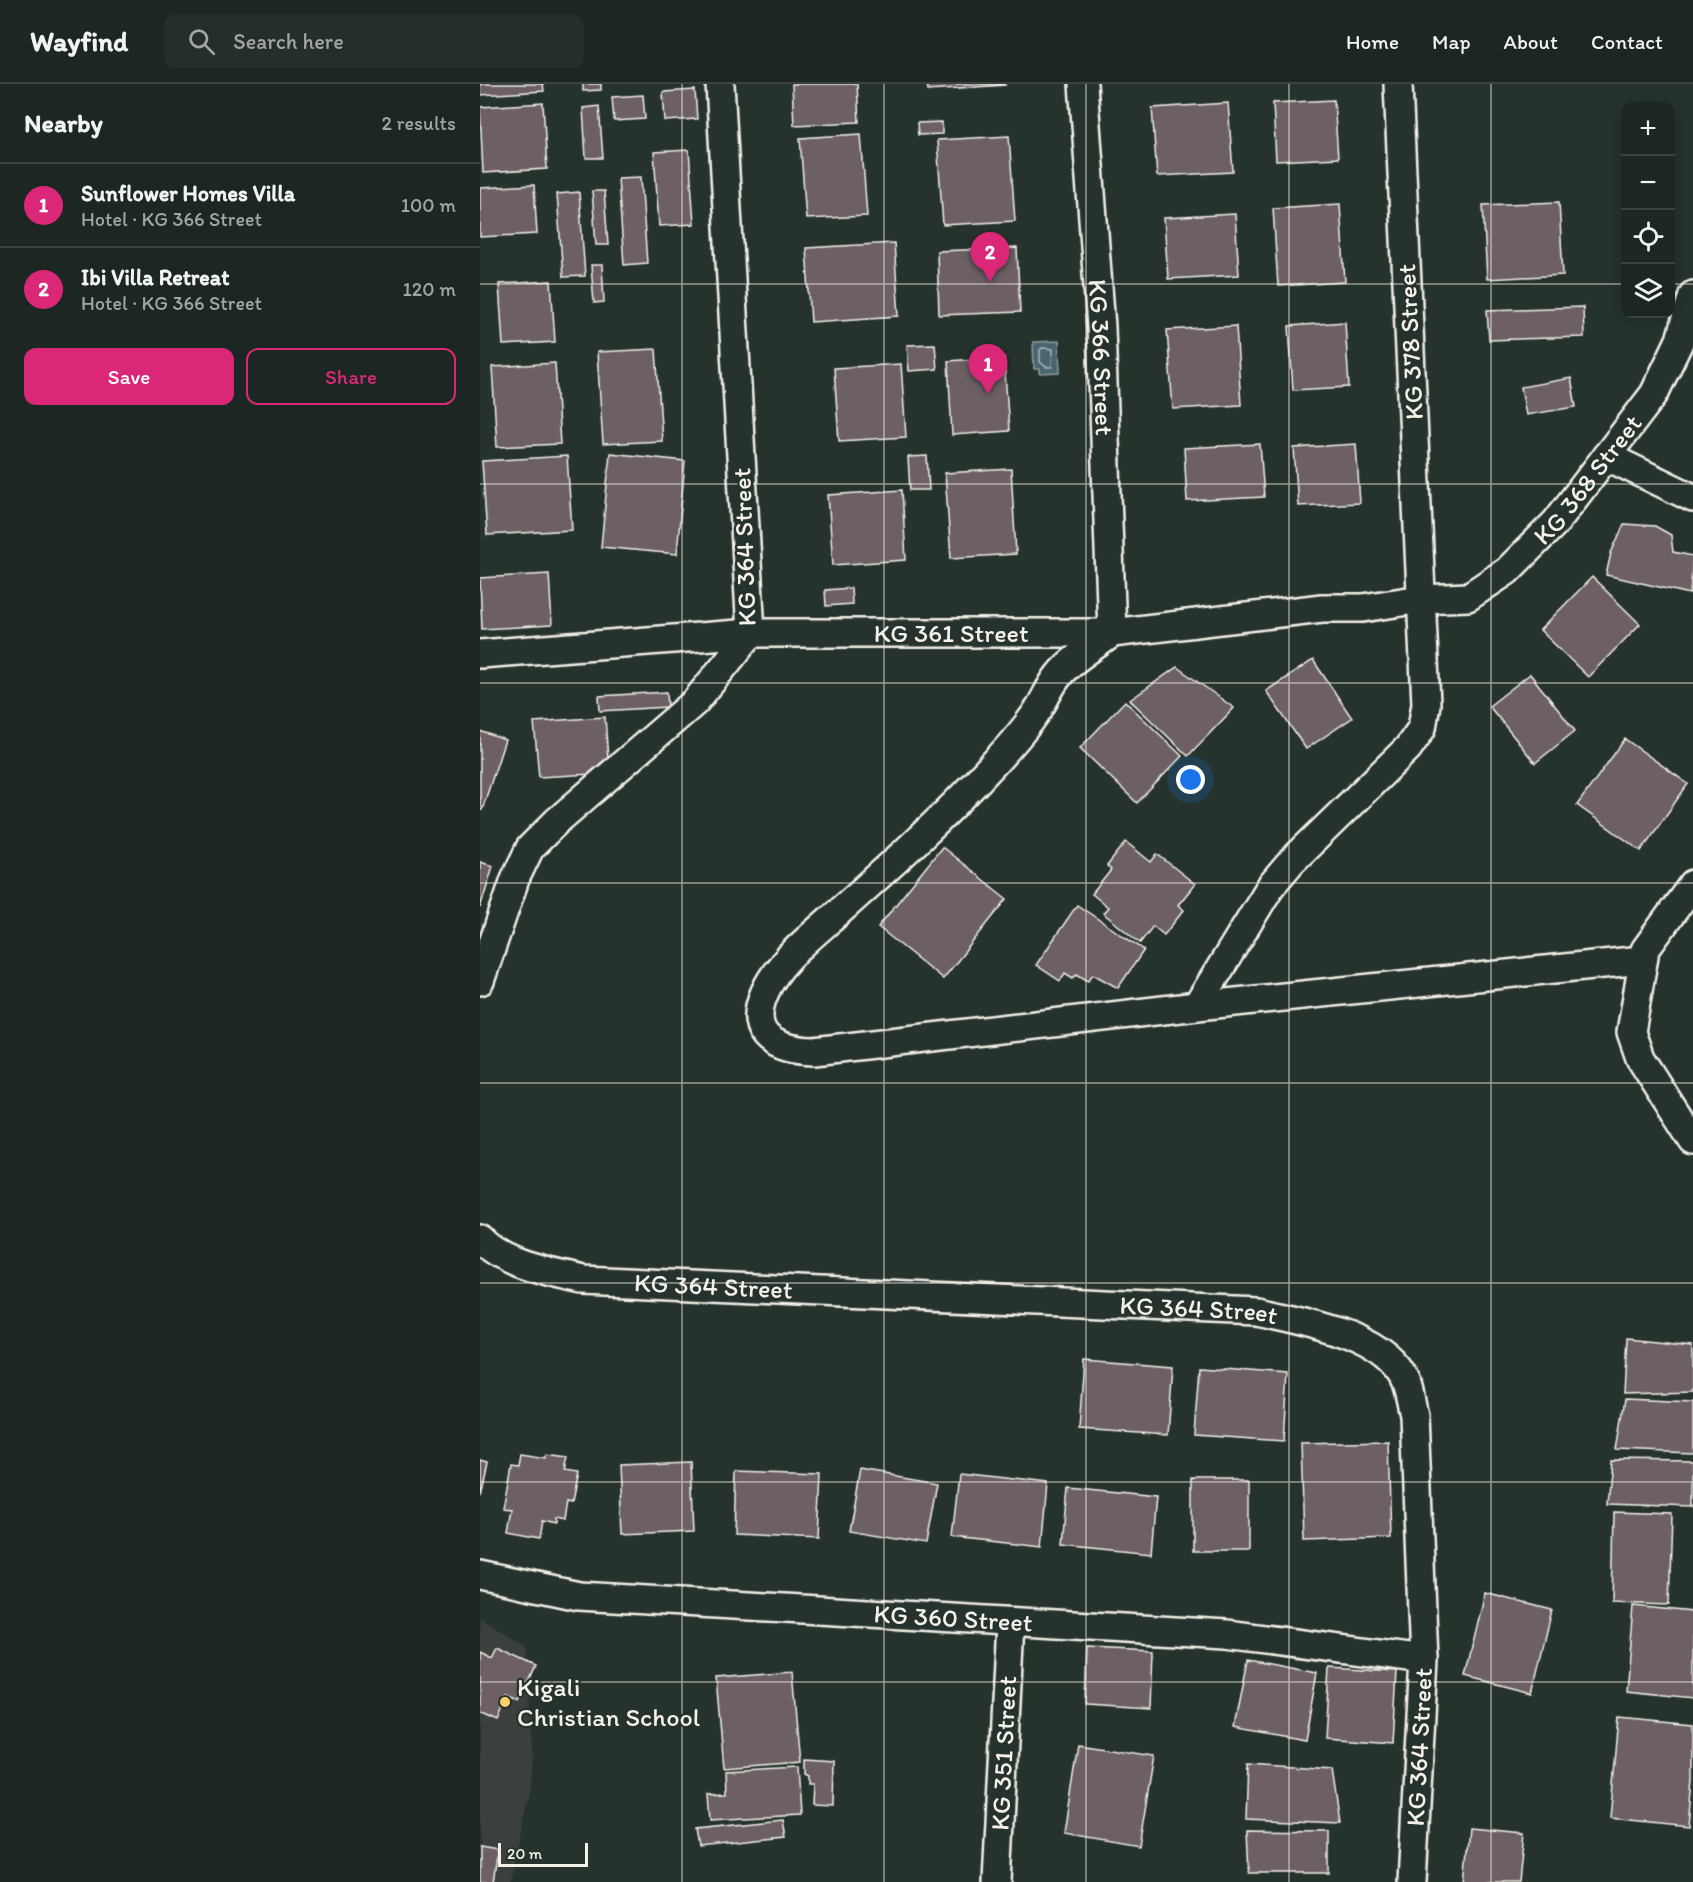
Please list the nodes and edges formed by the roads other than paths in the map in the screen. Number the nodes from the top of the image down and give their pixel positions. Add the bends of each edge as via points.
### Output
1 (720, 84) edge
2 (1083, 84) edge
3 (1398, 84) edge
4 (1693, 295) edge
5 (1606, 456) junction
6 (1693, 498) edge
7 (1421, 599) junction
8 (751, 633) junction
9 (1112, 633) junction
10 (480, 654) edge
11 (1693, 884) edge
12 (1642, 960) junction
13 (480, 981) edge
14 (1197, 1006) junction
15 (1693, 1141) edge
16 (480, 1239) edge
17 (480, 1575) edge
18 (1010, 1623) junction
19 (1424, 1660) junction
20 (997, 1882) edge
21 (1412, 1882) edge

1 - 8 street, KG 364 Street
2 - 9 street, KG 366 Street via 1101,327
3 - 7 street, KG 378 Street
4 - 5 street, KG 368 Street via 1680,340 1654,394
5 - 6 street
5 - 7 street, KG 368 Street via 1556,522 1507,571 1468,597
7 - 9 street, KG 361 Street
7 - 14 street, KG 378 Street via 1426,704 1422,728 1408,748 1270,887
8 - 9 street, KG 361 Street
8 - 10 street, KG 361 Street
8 - 13 street, KG 364 Street via 695,702 530,848 514,879
9 - 14 street via 1059,674 1036,712 996,761 923,837 812,935 775,975 764,995 759,1017 763,1030 777,1045 790,1051 814,1051
11 - 12 street via 1645,950
12 - 14 street
12 - 15 street via 1631,1032 1640,1058
16 - 19 street, KG 364 Street via 509,1258 583,1280 1256,1311 1331,1327 1392,1362 1406,1382 1414,1415
17 - 18 street, KG 360 Street via 579,1596
18 - 19 street, KG 360 Street via 1227,1634
18 - 20 street, KG 351 Street
19 - 21 street, KG 364 Street

